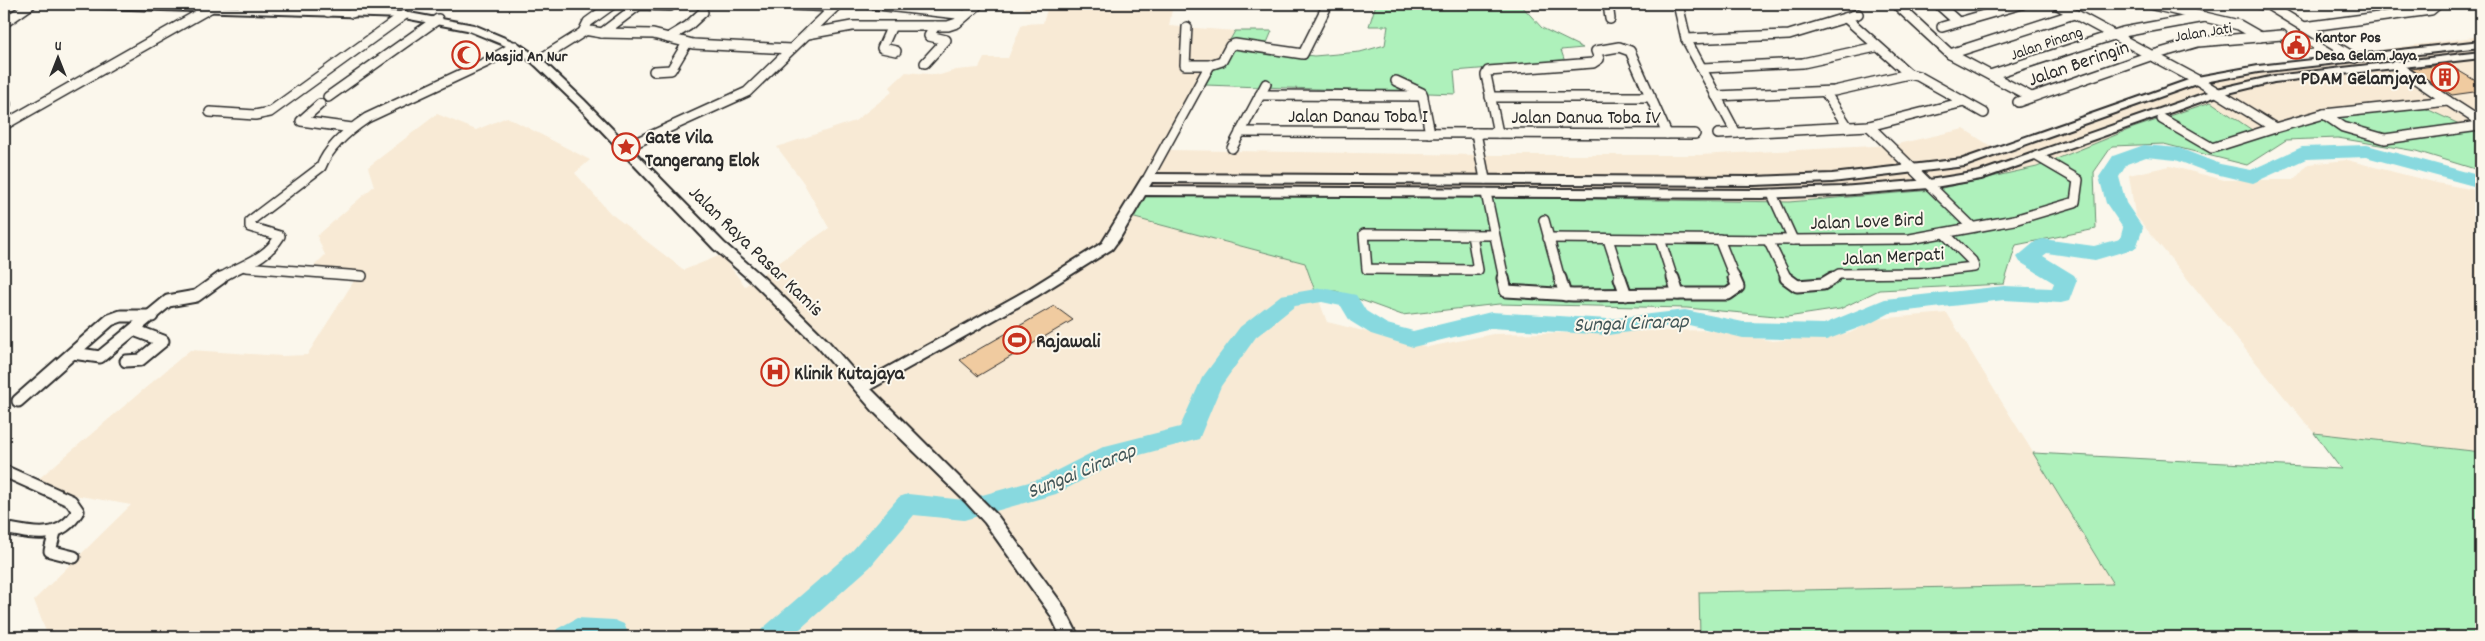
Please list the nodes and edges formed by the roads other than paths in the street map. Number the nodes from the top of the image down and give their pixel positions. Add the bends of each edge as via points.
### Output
1 (32, 4) edge
2 (68, 4) edge
3 (339, 4) edge
4 (364, 4) edge
5 (613, 4) edge
6 (769, 4) edge
7 (868, 4) edge
8 (979, 4) edge
9 (1328, 4) edge
10 (1608, 4) edge
11 (1678, 4) edge
12 (1896, 4) edge
13 (1938, 4) edge
14 (2022, 4) edge
15 (2056, 4) edge
16 (2264, 4) edge
17 (2282, 4) edge
18 (2423, 4) edge
19 (2153, 5) dead end
20 (670, 6) dead end
21 (835, 6) edge
22 (2436, 6) edge
23 (210, 8) junction
24 (328, 12) junction
25 (703, 12) dead end
26 (352, 13) junction
27 (1858, 14) dead end
28 (2074, 14) junction
29 (404, 15) junction
30 (966, 15) junction
31 (2205, 17) junction
32 (1846, 18) junction
33 (438, 19) junction
34 (1610, 20) dead end
35 (5, 22) edge
36 (1958, 22) junction
37 (935, 26) junction
38 (1187, 27) dead end
39 (1942, 27) dead end
40 (2304, 27) junction
41 (891, 28) junction
42 (585, 31) junction
43 (602, 33) junction
44 (808, 34) junction
45 (2110, 34) junction
46 (2282, 35) dead end
47 (2260, 37) junction
48 (668, 38) junction
49 (1686, 39) junction
50 (687, 43) junction
51 (2481, 44) edge
52 (515, 46) junction
53 (1876, 47) junction
54 (791, 49) junction
55 (896, 51) dead end
56 (1950, 54) junction
57 (2481, 54) edge
58 (2150, 56) junction
59 (2355, 58) junction
60 (537, 61) junction
61 (925, 64) dead end
62 (1210, 65) junction
63 (2395, 65) junction
64 (1702, 68) junction
65 (654, 71) dead end
66 (1909, 74) junction
67 (1990, 75) junction
68 (1396, 81) dead end
69 (2200, 82) junction
70 (1266, 84) dead end
71 (2214, 91) junction
72 (1825, 92) junction
73 (1260, 95) junction
74 (1423, 96) junction
75 (1716, 96) junction
76 (328, 97) dead end
77 (1490, 97) junction
78 (1651, 97) junction
79 (2031, 97) junction
80 (2448, 101) junction
81 (1964, 102) junction
82 (2018, 102) dead end
83 (320, 104) dead end
84 (210, 112) dead end
85 (1984, 113) dead end
86 (2324, 114) junction
87 (2162, 119) dead end
88 (4, 125) edge
89 (1869, 126) junction
90 (1848, 127) junction
91 (352, 128) junction
92 (2275, 128) junction
93 (1240, 132) junction
94 (1430, 133) junction
95 (1476, 133) junction
96 (1498, 133) junction
97 (1736, 133) junction
98 (1667, 134) junction
99 (1695, 134) dead end
100 (1718, 134) dead end
101 (624, 148) junction
102 (1232, 148) dead end
103 (2037, 156) junction
104 (1922, 176) junction
105 (1148, 178) junction
106 (1485, 179) junction
107 (1463, 180) junction
108 (1141, 191) junction
109 (1465, 193) junction
110 (1486, 193) junction
111 (1772, 194) junction
112 (1544, 220) dead end
113 (1972, 226) junction
114 (1944, 233) junction
115 (1472, 235) junction
116 (1494, 236) junction
117 (1548, 238) junction
118 (1608, 239) junction
119 (1660, 240) junction
120 (1719, 240) junction
121 (1768, 240) junction
122 (1793, 240) junction
123 (246, 267) junction
124 (362, 276) dead end
125 (1678, 294) junction
126 (1565, 295) junction
127 (1626, 295) junction
128 (152, 316) junction
129 (134, 330) junction
130 (73, 353) junction
131 (126, 361) dead end
132 (862, 388) junction
133 (18, 401) dead end
134 (4, 471) edge
135 (4, 528) edge
136 (55, 532) junction
137 (74, 557) dead end
138 (1070, 637) edge

1 - 35 street
2 - 23 main road, Jalan Raya Pasar Kamis
3 - 24 street
4 - 26 street
5 - 42 street via 587,22 583,28
6 - 21 street
7 - 30 street
8 - 30 street
9 - 62 street via 1303,54 1235,44 1230,46 1222,61
10 - 34 street
11 - 49 street
12 - 56 street
13 - 36 street
14 - 36 street
15 - 28 street
16 - 17 street
16 - 40 street
18 - 22 street
19 - 31 street
20 - 43 street via 638,6
21 - 44 street
22 - 40 street
23 - 24 main road, Jalan Raya Pasar Kamis
23 - 88 street
24 - 26 main road, Jalan Raya Pasar Kamis
25 - 48 street
26 - 29 main road, Jalan Raya Pasar Kamis
27 - 32 street
28 - 45 street
28 - 56 street
29 - 33 main road, Jalan Raya Pasar Kamis
29 - 84 street via 270,112 255,115
30 - 37 street via 954,24
31 - 45 street, Jalan Pinang via 2166,21
31 - 47 street via 2240,25
32 - 49 street via 1789,35
32 - 53 street
33 - 52 main road, Jalan Raya Pasar Kamis via 484,31
33 - 76 street
36 - 39 street
37 - 41 street
37 - 61 street via 929,36 946,40
38 - 62 street via 1185,65
40 - 59 street
41 - 44 street via 852,26
41 - 55 street via 882,48
42 - 43 street
42 - 60 street
43 - 48 street
44 - 54 street
45 - 58 street
45 - 67 street, Jalan Pinang
46 - 47 street, Jalan Jati
47 - 58 street, Jalan Jati via 2198,42
48 - 50 street
49 - 64 street
50 - 54 street
50 - 65 street via 671,70
51 - 59 main road
52 - 60 main road, Jalan Raya Pasar Kamis
52 - 91 street
53 - 64 street via 1803,64
53 - 66 street
54 - 101 street via 744,94
56 - 67 street
57 - 63 main road
58 - 69 street
58 - 79 street, Jalan Beringin
59 - 69 main road via 2258,69
60 - 101 main road, Jalan Raya Pasar Kamis
62 - 105 street
63 - 71 main road via 2274,79
63 - 80 street
64 - 75 street
66 - 72 street
66 - 81 street
67 - 79 street
68 - 74 street
69 - 71 street
69 - 104 main road
70 - 73 street
71 - 92 street
71 - 103 main road
72 - 75 street
72 - 90 street
73 - 74 street
73 - 93 street
74 - 94 street
75 - 97 street
77 - 78 street
77 - 78 street via 1487,73 1593,63 1599,59 1596,51 1624,48 1630,51
77 - 96 street
78 - 98 street
79 - 82 street, Jalan Beringin
80 - 86 street
80 - 86 street via 2476,119 2479,126 2385,139 2343,127
81 - 85 street
81 - 89 street
83 - 91 street via 302,121
86 - 92 street
87 - 92 street via 2212,148
89 - 90 street
89 - 104 street
90 - 97 street
91 - 123 street via 325,156 321,168 250,221 250,227 280,236 275,244
93 - 94 street, Jalan Danau Toba I
93 - 102 street
94 - 95 street, Jalan Danau Toba I
95 - 96 street, Jalan Danua Toba IV
95 - 106 street
96 - 98 street, Jalan Danua Toba IV
97 - 100 street
98 - 99 street, Jalan Danua Toba IV
101 - 132 main road, Jalan Raya Pasar Kamis via 722,250 758,280 823,344
103 - 104 main road via 1981,175
103 - 113 street, Jalan Love Bird via 2078,180 2075,202 2014,220
104 - 106 main road via 1754,181
104 - 111 main road via 1841,191
104 - 113 street
105 - 107 main road
105 - 108 main road
106 - 107 main road
107 - 109 main road
108 - 109 main road
108 - 132 main road via 1114,238 1100,250 959,336
109 - 110 main road
110 - 111 main road
110 - 116 street
111 - 122 street
112 - 117 street
113 - 114 street, Jalan Love Bird
114 - 121 street, Jalan Merpati via 1974,267 1920,273 1839,274 1823,284 1797,286 1788,282
114 - 122 street, Jalan Love Bird via 1905,239
115 - 115 street via 1364,234 1367,269 1478,270
115 - 116 street
116 - 126 street via 1506,291
117 - 118 street, Jalan Love Bird
117 - 126 street
118 - 119 street, Jalan Love Bird
118 - 127 street
119 - 120 street, Jalan Love Bird
119 - 125 street
120 - 121 street, Jalan Love Bird
120 - 125 street via 1738,287 1736,290 1728,294
121 - 122 street, Jalan Love Bird
123 - 124 street
123 - 128 street via 222,276 196,296 168,301
125 - 127 street
126 - 127 street
128 - 129 street
128 - 130 street via 114,318
129 - 130 street via 100,357
129 - 131 street via 163,340 140,360
130 - 133 street
132 - 138 main road, Jalan Raya Pasar Kamis via 991,519 1056,610
134 - 136 street via 71,501 78,508 72,521
135 - 136 street via 34,534
136 - 137 street via 50,551

